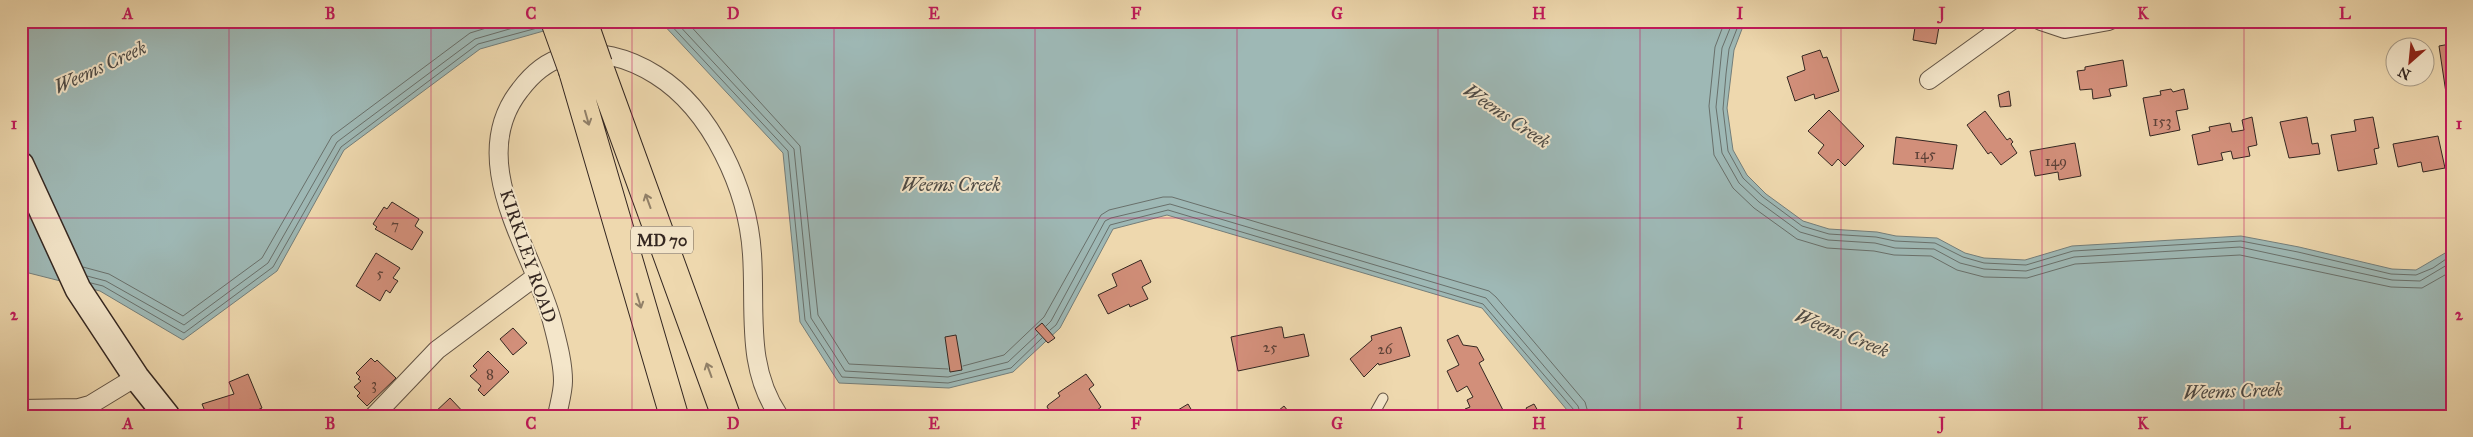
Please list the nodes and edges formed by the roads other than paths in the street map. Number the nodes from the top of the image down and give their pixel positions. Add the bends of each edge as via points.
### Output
1 (555, 21) edge
2 (583, 21) edge
3 (2011, 21) edge
4 (2041, 21) edge
5 (2110, 21) edge
6 (585, 68) junction
7 (1929, 80) dead end
8 (21, 165) edge
9 (535, 277) junction
10 (136, 377) junction
11 (1383, 398) dead end
12 (21, 409) edge
13 (167, 416) edge
14 (374, 416) edge
15 (557, 416) edge
16 (674, 416) edge
17 (726, 416) edge
18 (779, 416) edge
19 (1373, 416) edge

1 - 6 main road, MD 70, bridge
2 - 6 main road, MD 70, bridge
3 - 7 street
4 - 5 street via 2065,29
6 -> 16 main road, MD 70
17 -> 6 main road, MD 70
8 - 10 main road via 78,289
9 - 14 street via 437,350
9 - 15 street, KIRKLEY ROAD via 552,318 560,352 563,383
9 - 18 street, KIRKLEY ROAD via 512,218 499,166 501,134 510,102 531,76 551,60 579,53 607,55 638,64 664,80 687,102 725,156 749,225 756,362
10 - 12 street via 90,405
10 - 13 main road
11 - 19 lane

